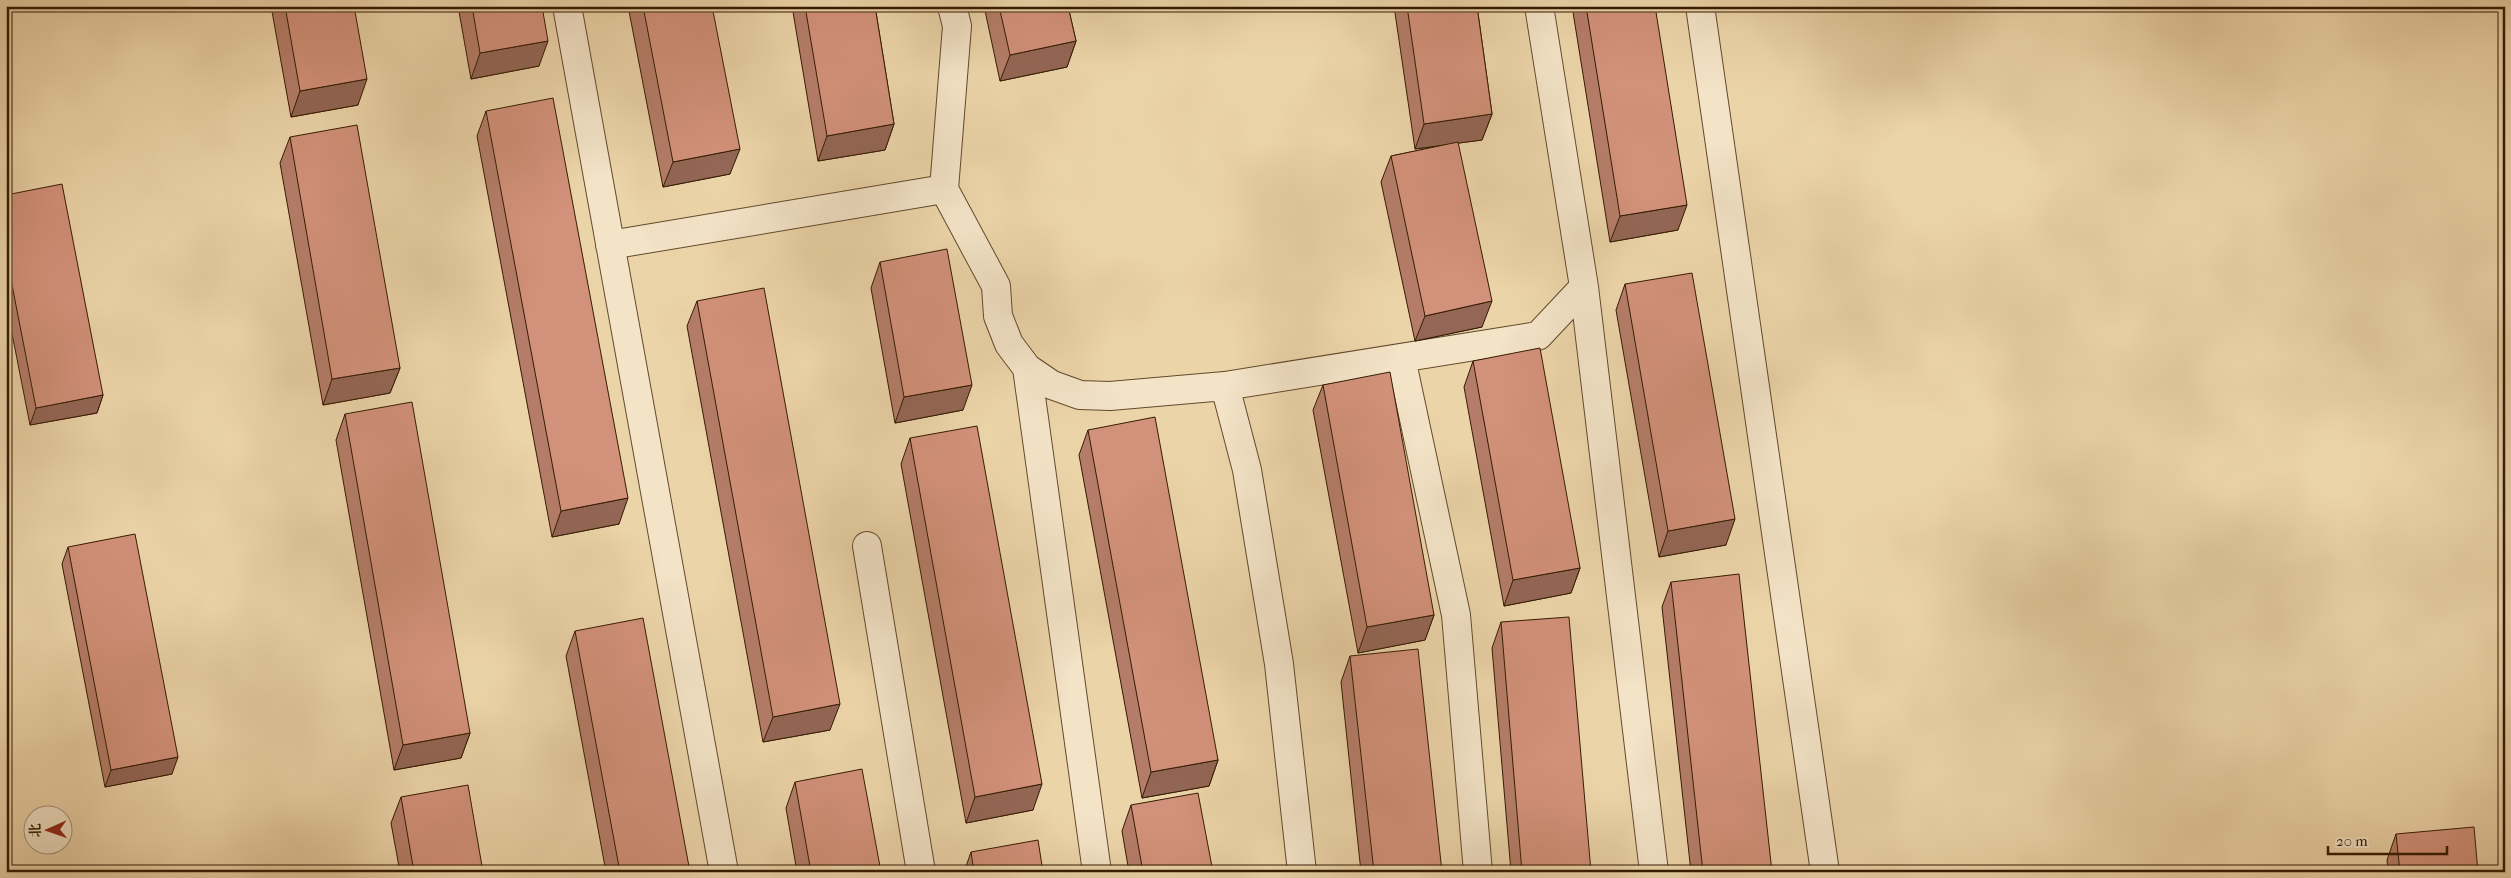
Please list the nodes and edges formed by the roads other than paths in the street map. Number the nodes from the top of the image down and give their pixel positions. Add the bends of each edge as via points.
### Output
1 (567, 6) edge
2 (952, 6) edge
3 (1539, 6) edge
4 (1700, 6) edge
5 (944, 189) junction
6 (610, 245) junction
7 (1584, 287) junction
8 (1401, 358) junction
9 (1028, 368) junction
10 (1224, 386) junction
11 (867, 546) dead end
12 (724, 872) edge
13 (921, 872) edge
14 (1097, 872) edge
15 (1302, 872) edge
16 (1478, 872) edge
17 (1654, 872) edge
18 (1825, 872) edge

1 - 6 street
2 - 5 street via 957,26
3 - 7 street
4 - 18 street
5 - 6 street
5 - 9 street via 996,286 998,316 1009,344
6 - 12 street
7 - 8 street via 1538,336
7 - 17 street
8 - 10 street
8 - 16 street via 1456,615
9 - 10 street via 1052,385 1080,395 1110,396
9 - 14 street
10 - 15 street via 1247,470 1277,655
11 - 13 street

